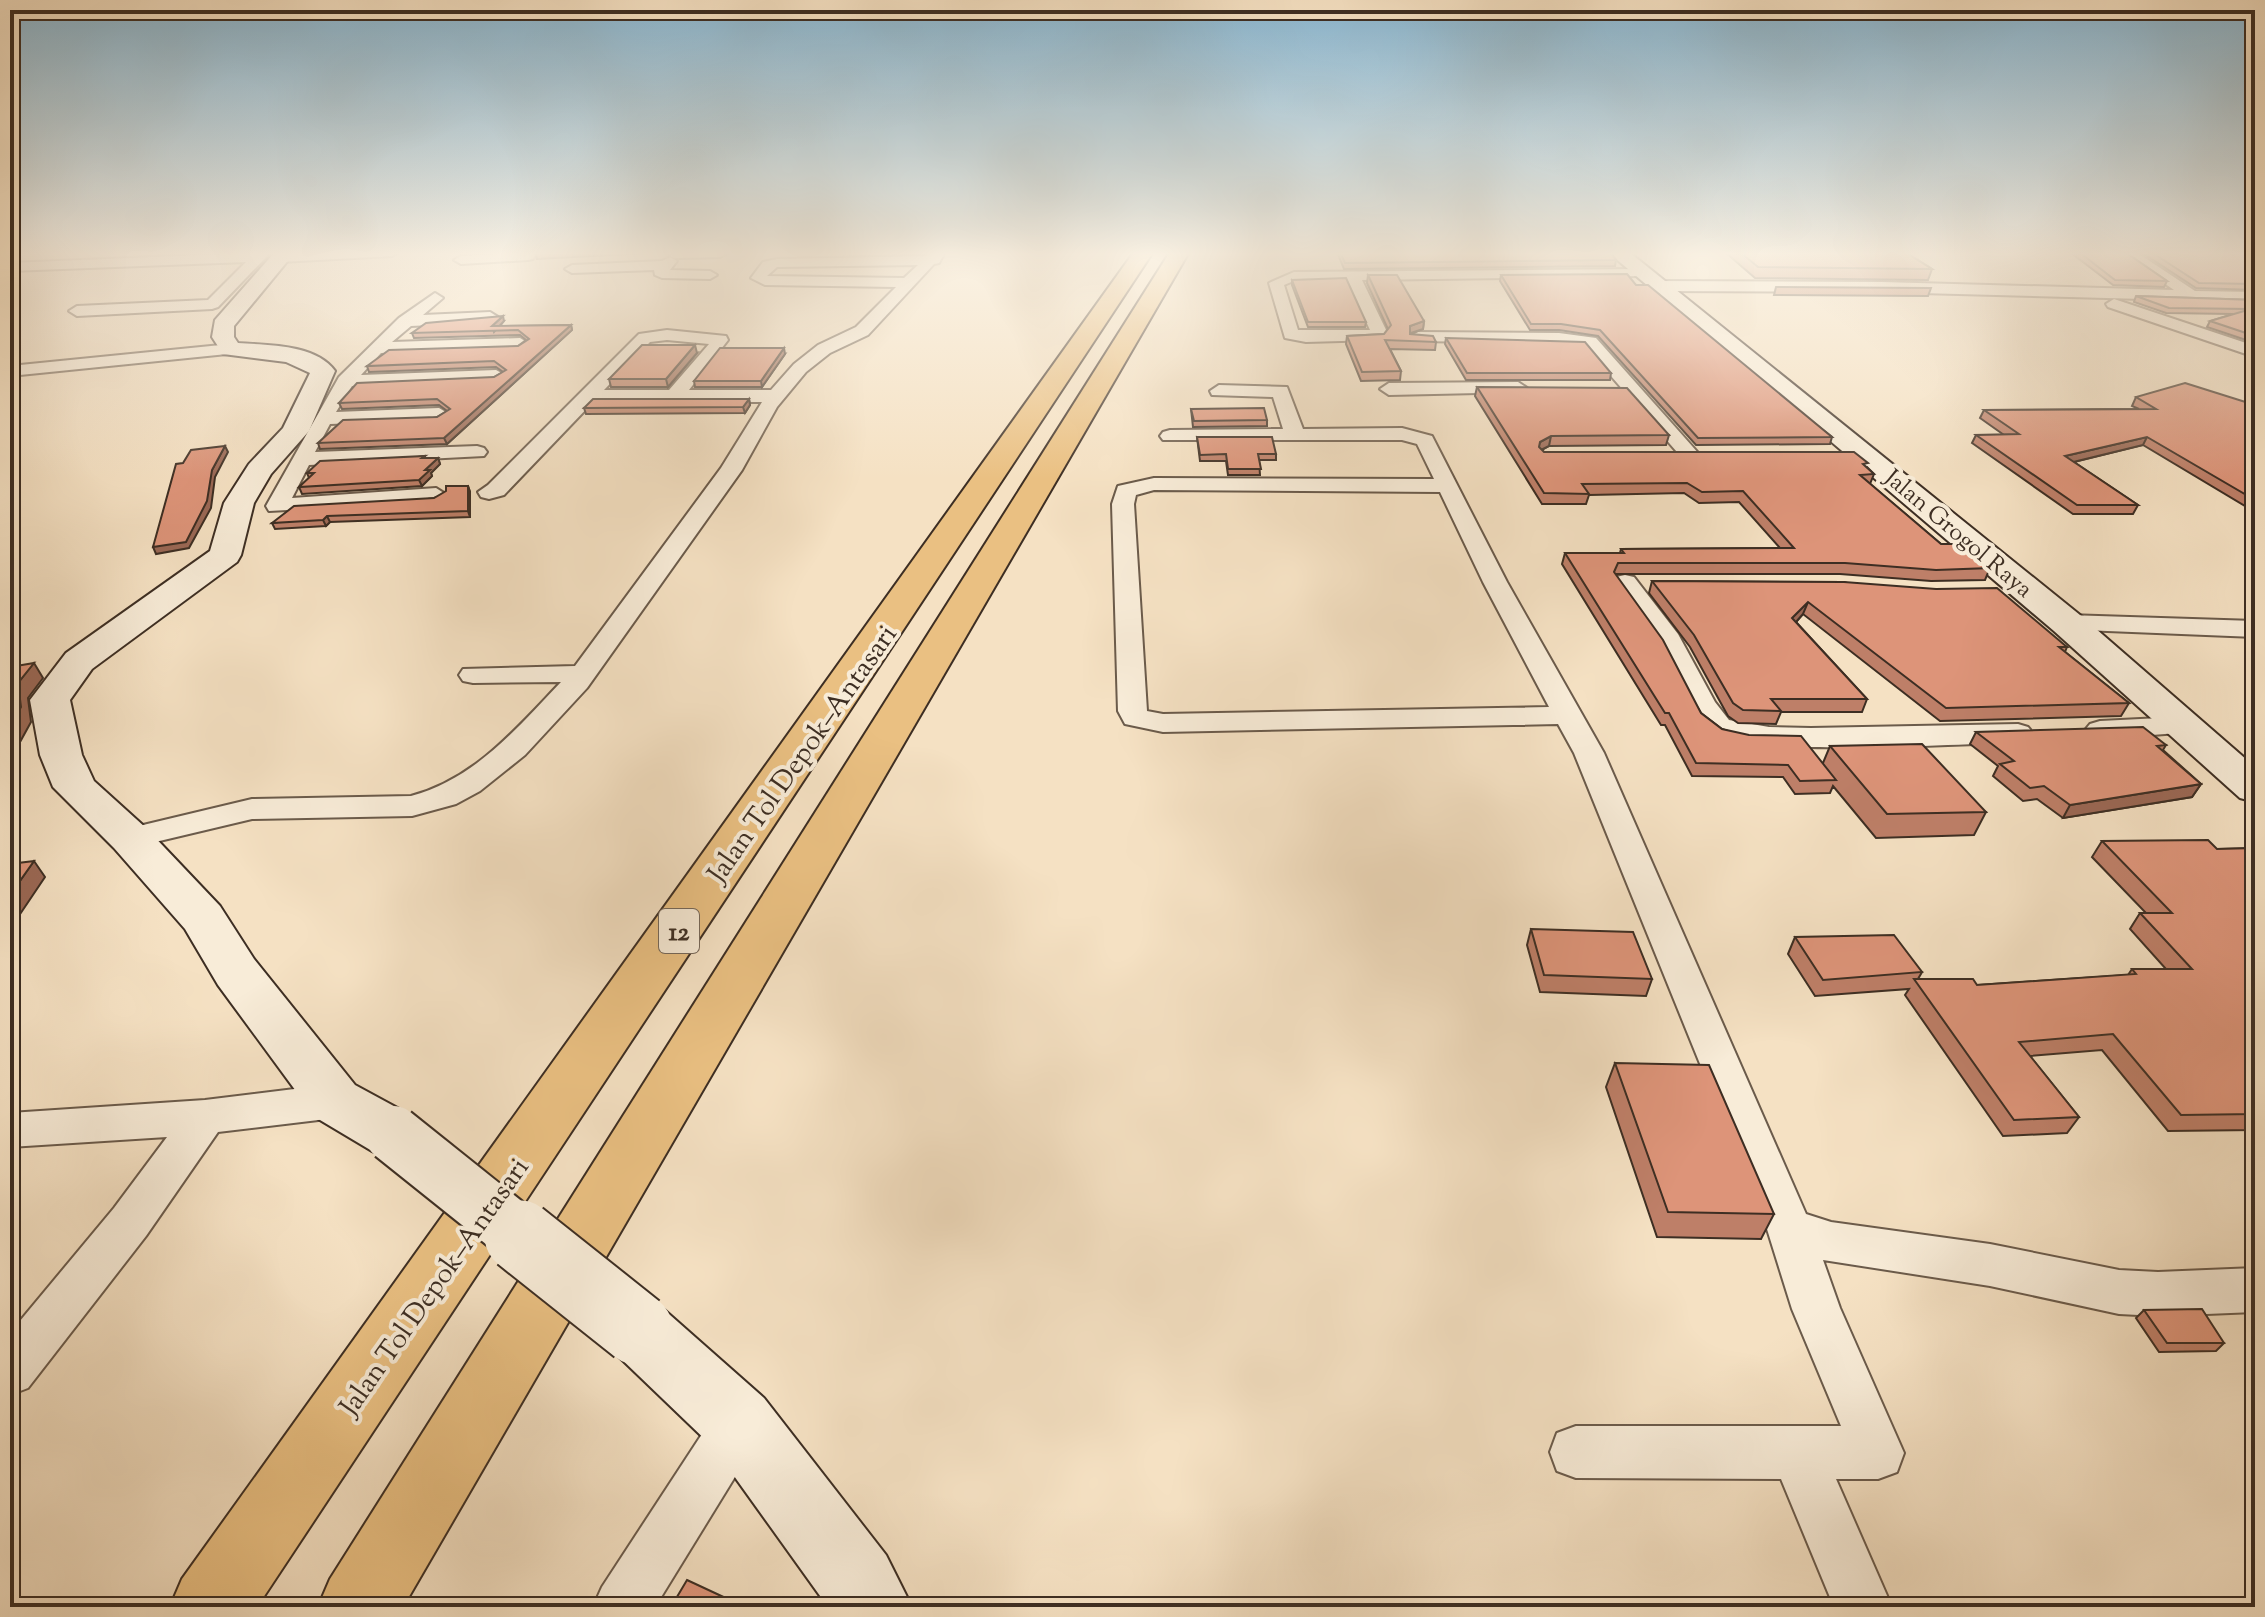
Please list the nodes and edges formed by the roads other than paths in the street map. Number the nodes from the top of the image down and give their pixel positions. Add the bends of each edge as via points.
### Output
1 (223, 327) edge
2 (399, 327) edge
3 (866, 327) edge
4 (1092, 327) edge
5 (1134, 327) edge
6 (1289, 327) edge
7 (1377, 327) edge
8 (1710, 327) edge
9 (2131, 327) edge
10 (2174, 327) edge
11 (2157, 336) dead end
12 (1418, 337) edge
13 (520, 343) edge
14 (378, 348) junction
15 (231, 349) junction
16 (2255, 352) edge
17 (10, 371) edge
18 (496, 375) edge
19 (345, 381) junction
20 (1537, 388) edge
21 (1601, 388) edge
22 (1633, 388) junction
23 (1389, 389) dead end
24 (1219, 391) dead end
25 (586, 396) junction
26 (674, 396) junction
27 (776, 396) junction
28 (439, 414) edge
29 (324, 418) junction
30 (1295, 435) junction
31 (1170, 436) dead end
32 (477, 452) dead end
33 (1658, 455) edge
34 (301, 459) junction
35 (1446, 486) junction
36 (489, 492) dead end
37 (436, 495) edge
38 (277, 506) junction
39 (233, 524) junction
40 (1657, 582) edge
41 (2026, 589) junction
42 (1986, 590) edge
43 (2067, 623) junction
44 (2255, 629) edge
45 (582, 674) junction
46 (473, 675) dead end
47 (1569, 715) junction
48 (2181, 726) junction
49 (2255, 789) edge
50 (130, 838) junction
51 (335, 1101) junction
52 (205, 1117) junction
53 (10, 1130) edge
54 (1790, 1229) junction
55 (2255, 1290) edge
56 (10, 1371) edge
57 (739, 1423) junction
58 (1576, 1452) dead end
59 (1797, 1453) junction
60 (210, 1607) edge
61 (358, 1607) edge
62 (622, 1607) edge
63 (872, 1607) edge
64 (1863, 1607) edge

1 - 15 street
2 - 14 street
3 - 27 street via 817,353
4 - 60 highway, Jalan Tol Depok–Antasari / 12
5 - 61 highway, Jalan Tol Depok–Antasari
6 - 7 street via 1291,334 1306,337 1377,335
8 - 41 street, Jalan Grogol Raya via 1845,453
9 - 11 street
10 - 16 street
12 - 22 street via 1590,342
13 - 14 street
14 - 19 street
15 - 17 street
15 - 39 street via 284,355 323,371 295,431 259,470
18 - 19 street
19 - 29 street
20 - 23 street
21 - 22 street
22 - 33 street via 1698,454
24 - 30 street via 1280,391
25 - 26 street
25 - 26 street via 645,338 720,340
25 - 36 street
26 - 27 street
27 - 45 street via 731,470
28 - 29 street
29 - 34 street
30 - 31 street
30 - 35 street via 1417,436 1425,440
32 - 34 street
34 - 38 street
35 - 47 street
35 - 47 street via 1154,484 1126,491 1135,718 1163,723
37 - 38 street
38 - 39 street
39 - 50 street via 225,555 79,661 50,700 61,755 75,787
40 - 48 street via 1625,582 1675,649 1714,723 1728,733 1808,737
41 - 42 street
41 - 43 street, Jalan Grogol Raya
43 - 44 street
43 - 48 street, Jalan Grogol Raya
45 - 46 street
45 - 50 street via 514,749 445,797 412,806 252,809
47 - 54 street
48 - 49 street, Jalan Grogol Raya
50 - 51 street via 203,918 236,972
51 - 52 street
51 - 57 street, bridge via 393,1134 637,1329
52 - 53 street
52 - 56 street via 130,1222
54 - 55 street via 1831,1242 1990,1265 2119,1292
54 - 59 street via 1816,1309 1878,1453
57 - 62 street
57 - 63 street
58 - 59 street
59 - 64 street

